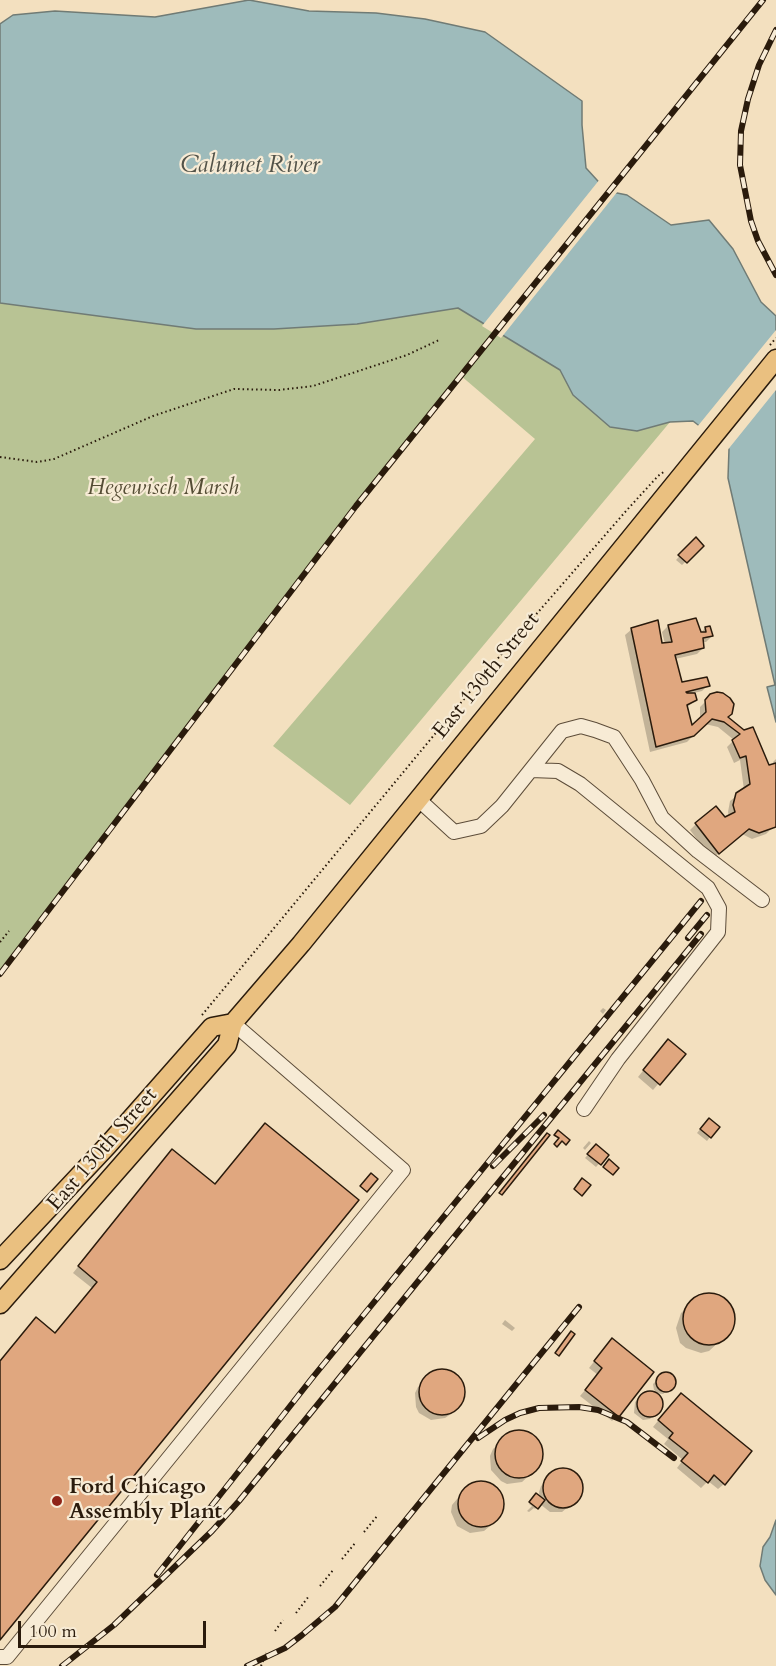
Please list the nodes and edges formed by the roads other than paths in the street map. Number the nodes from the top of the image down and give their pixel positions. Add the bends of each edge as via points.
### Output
1 (776, 359) edge
2 (531, 770) junction
3 (418, 799) junction
4 (762, 900) dead end
5 (233, 1023) junction
6 (584, 1110) dead end
7 (0, 1260) edge
8 (0, 1304) edge
9 (0, 1657) edge

1 - 3 main road, East 130th Street via 679,465
2 - 3 lane via 481,826 454,832
2 - 4 lane via 562,731 581,726 614,737 663,818
2 - 6 lane via 558,771 580,784 708,888 719,908 718,932 618,1059
3 - 5 main road, East 130th Street
5 - 7 main road, East 130th Street via 212,1027
5 - 8 main road, East 130th Street via 227,1045
5 - 9 lane via 403,1170 7,1657

